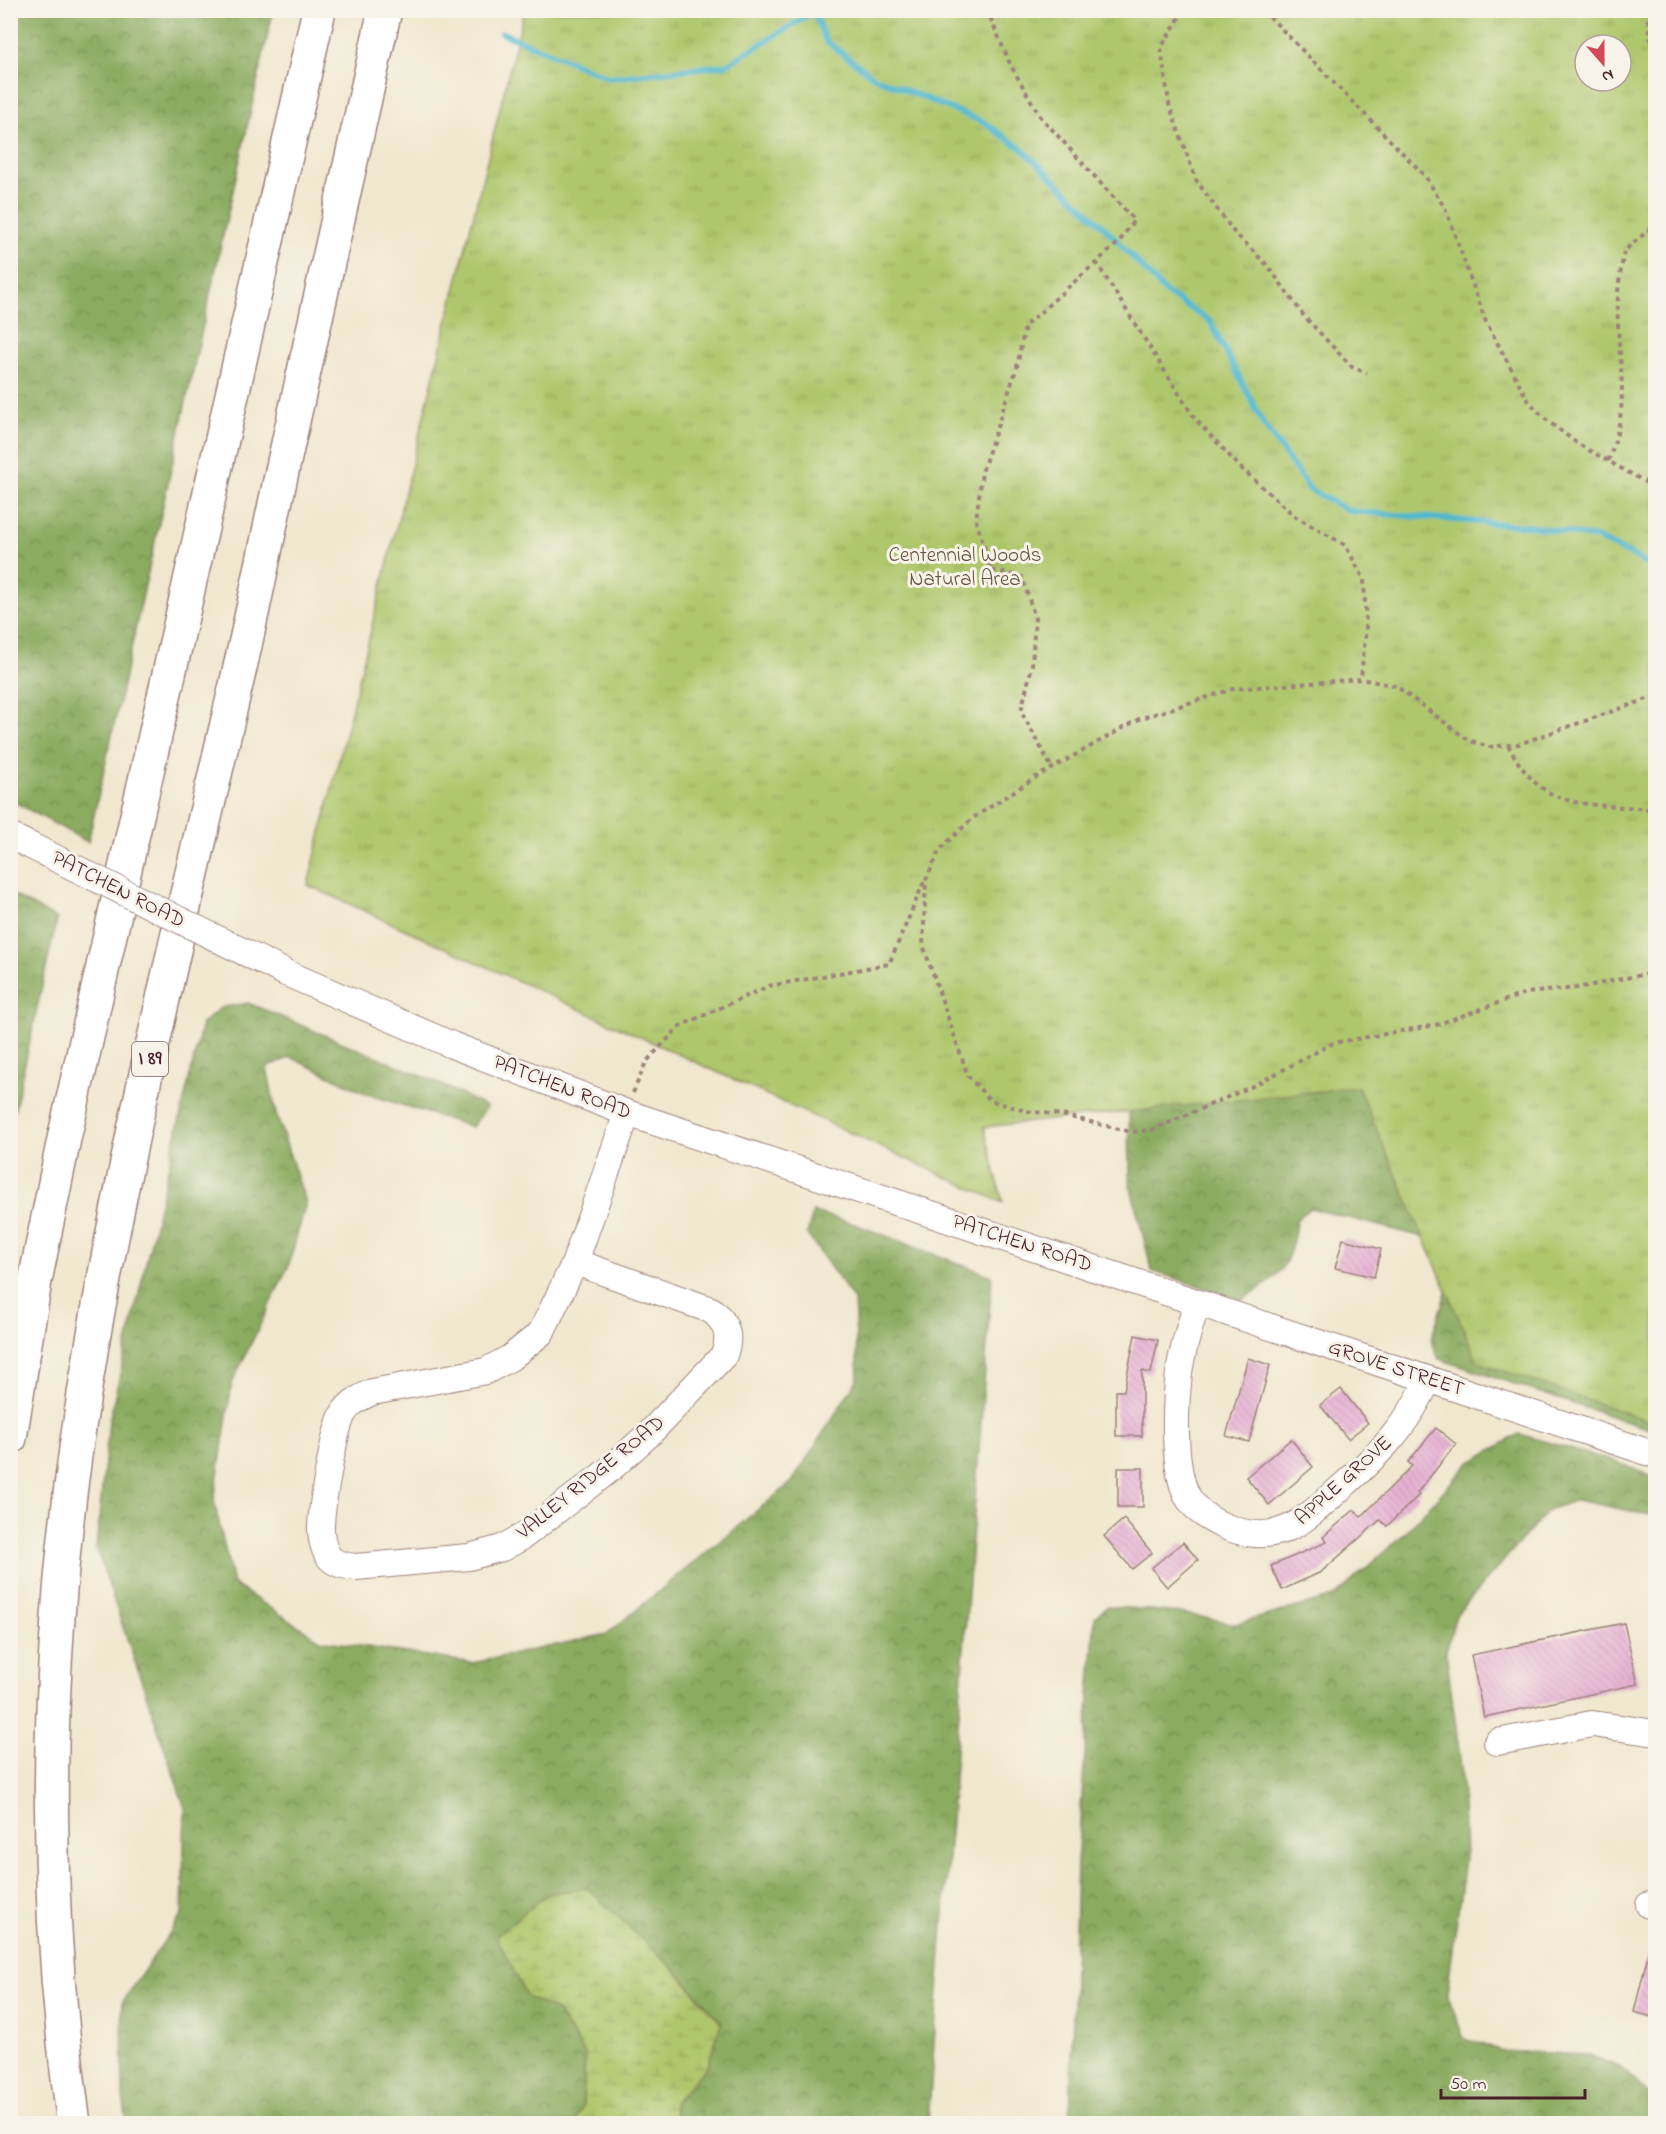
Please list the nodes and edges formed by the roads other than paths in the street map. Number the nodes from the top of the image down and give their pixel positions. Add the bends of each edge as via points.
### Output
1 (319, 10) edge
2 (385, 10) edge
3 (20, 840) edge
4 (627, 1113) junction
5 (575, 1262) junction
6 (1136, 1282) joint
7 (1197, 1303) junction
8 (1428, 1380) junction
9 (10, 1438) edge
10 (1656, 1455) edge
11 (1656, 1733) edge
12 (1497, 1742) dead end
13 (74, 2124) edge

1 - 9 highway via 64,1139 35,1281
2 - 13 highway, I 89 via 266,559 189,879 110,1240 80,1424 58,1612 52,1781 59,1994
3 - 4 street, PATCHEN ROAD, bridge via 286,973 452,1045
4 - 5 street, VALLEY RIDGE ROAD
4 - 6 street, PATCHEN ROAD
5 - 5 street, VALLEY RIDGE ROAD via 541,1333 510,1358 478,1373 372,1392 349,1406 337,1433 321,1523 323,1544 330,1559 356,1567 469,1557 512,1543 609,1470 681,1403 724,1355 726,1329 711,1310
6 - 7 street, GROVE STREET
7 - 8 street, GROVE STREET
7 - 8 street, APPLE GROVE via 1179,1372 1179,1468 1194,1505 1213,1521 1234,1530 1269,1535 1307,1517 1395,1436 1412,1414
8 - 10 street, GROVE STREET
11 - 12 street via 1592,1724

